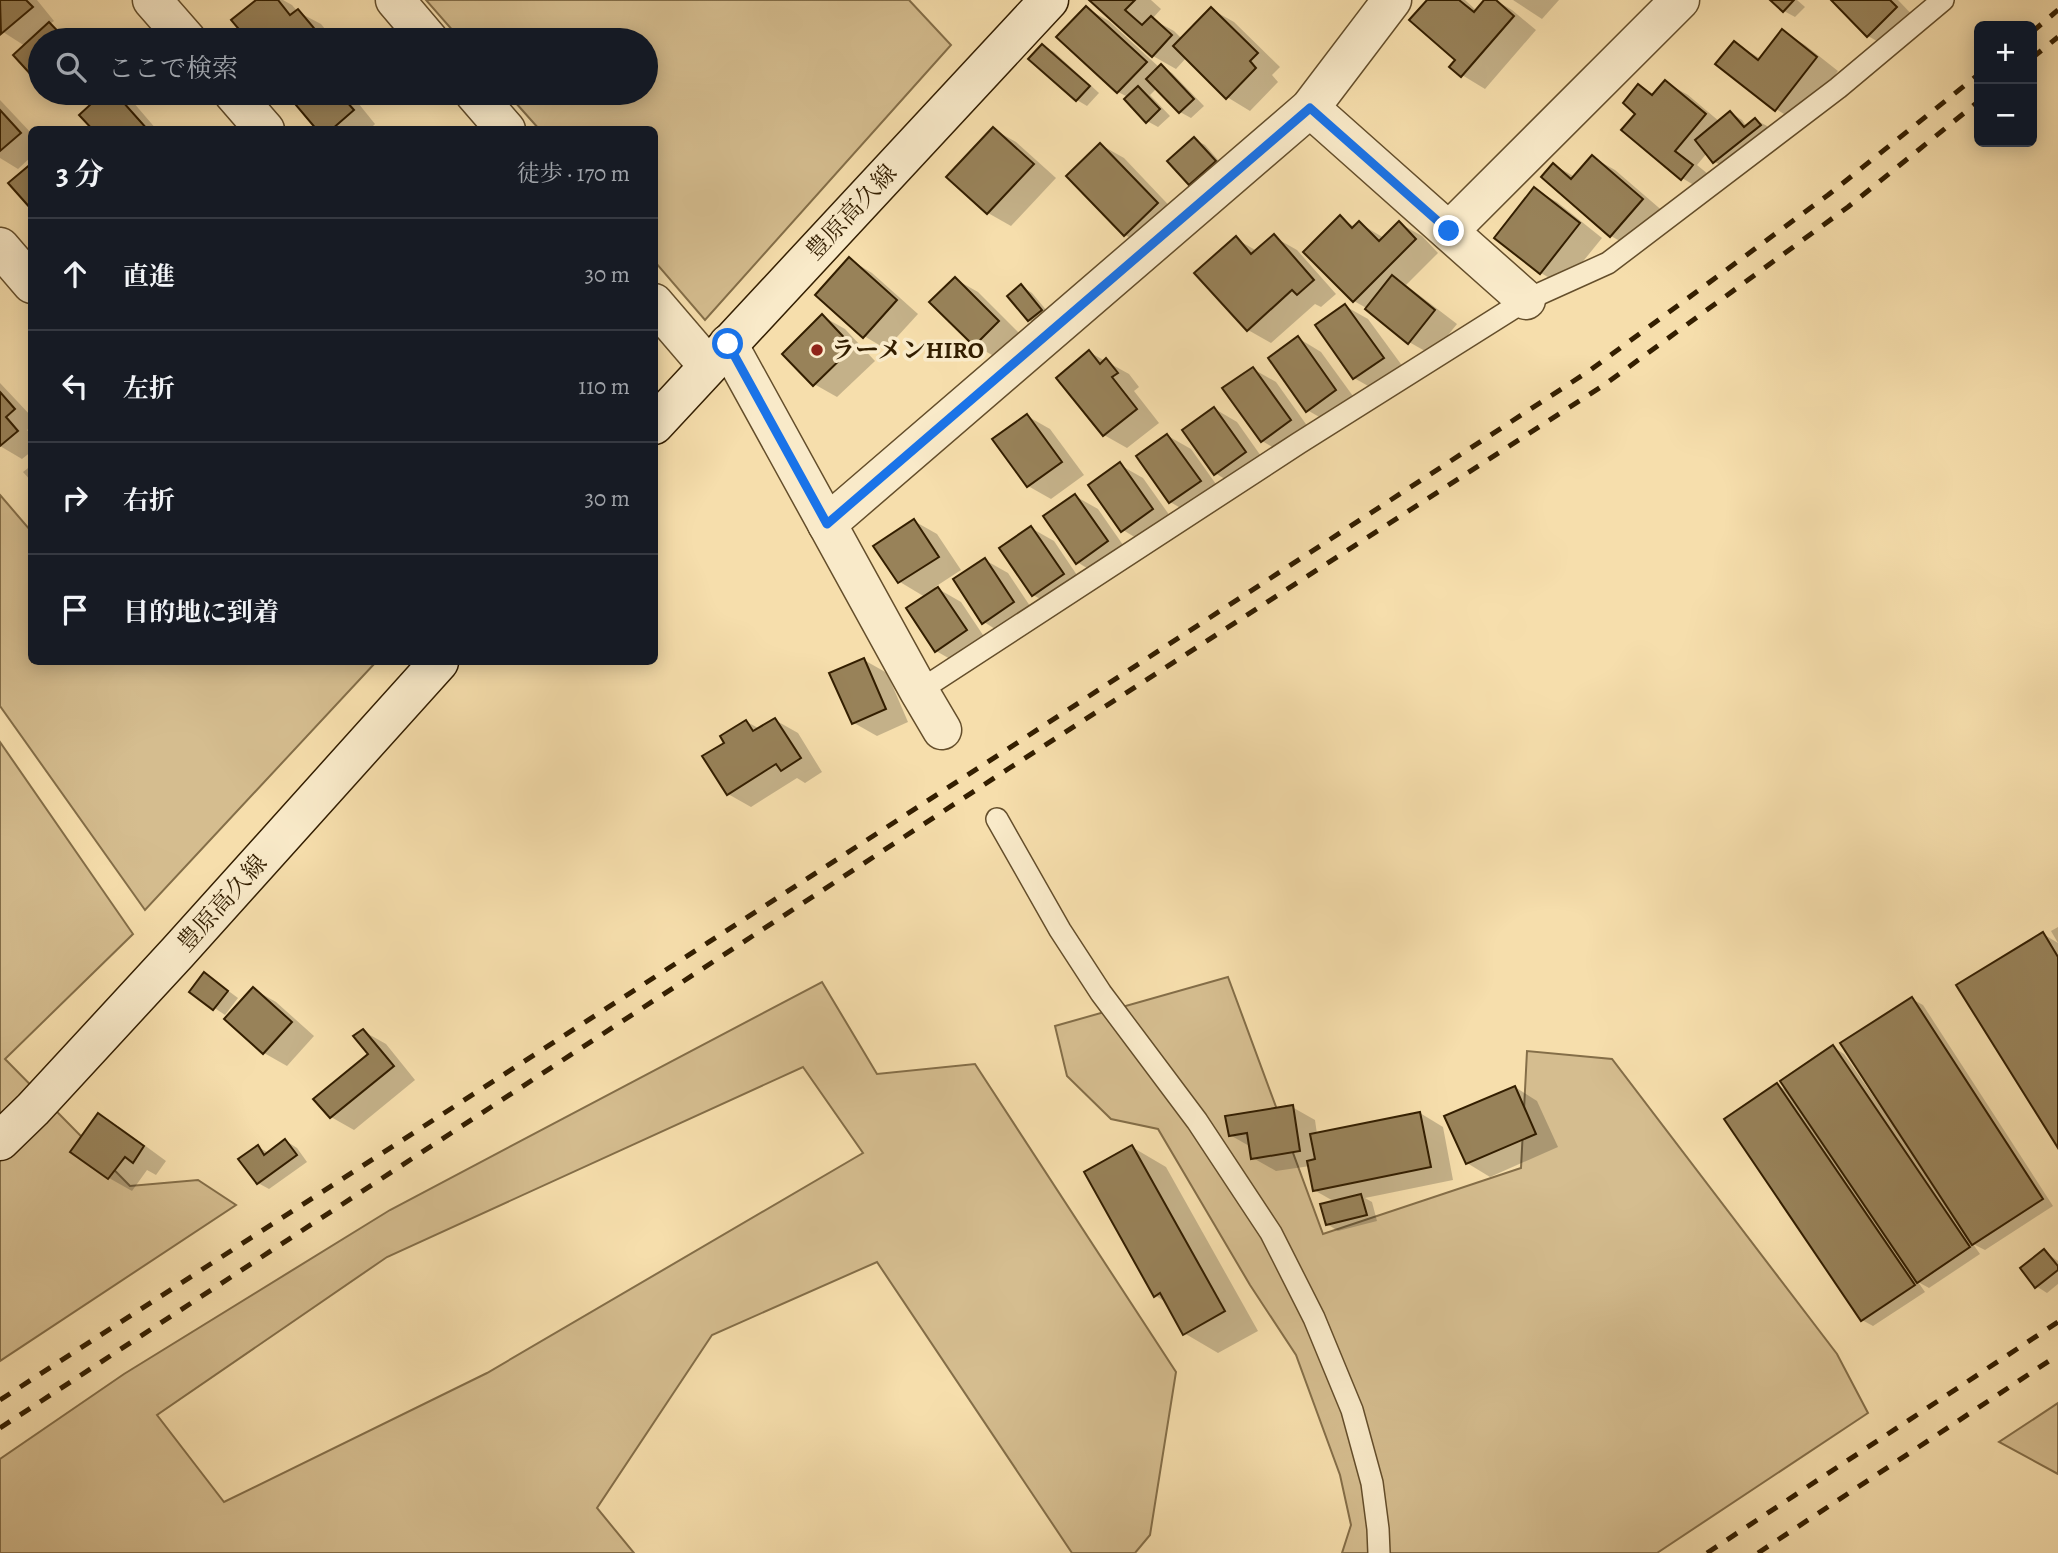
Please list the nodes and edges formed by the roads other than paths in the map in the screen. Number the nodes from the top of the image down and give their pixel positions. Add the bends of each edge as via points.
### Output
1 (152, 0) edge
2 (395, 0) edge
3 (1049, 0) edge
4 (1392, 0) edge
5 (1680, 0) edge
6 (1943, 0) edge
7 (176, 28) edge
8 (419, 28) edge
9 (243, 105) edge
10 (484, 105) edge
11 (1310, 108) junction
12 (262, 126) edge
13 (503, 126) edge
14 (1449, 231) junction
15 (0, 247) edge
16 (28, 279) edge
17 (1526, 300) junction
18 (658, 306) edge
19 (718, 355) junction
20 (658, 421) edge
21 (827, 524) junction
22 (436, 665) edge
23 (919, 691) junction
24 (942, 730) dead end
25 (997, 819) dead end
26 (0, 1141) edge
27 (1379, 1553) edge

1 - 7 street
2 - 8 street
3 - 19 street, 豊原高久線
4 - 11 street
5 - 14 street
6 - 17 lane via 1838,88 1608,262
9 - 12 street
10 - 13 street
11 - 14 street
11 - 21 street
14 - 17 street
15 - 16 street
17 - 23 lane
18 - 19 street
19 - 20 street, 豊原高久線
19 - 21 street
21 - 23 street
22 - 26 street, 豊原高久線 via 178,952
23 - 24 street
25 - 27 lane via 1059,930 1197,1121 1271,1233 1314,1318 1352,1410 1372,1483

